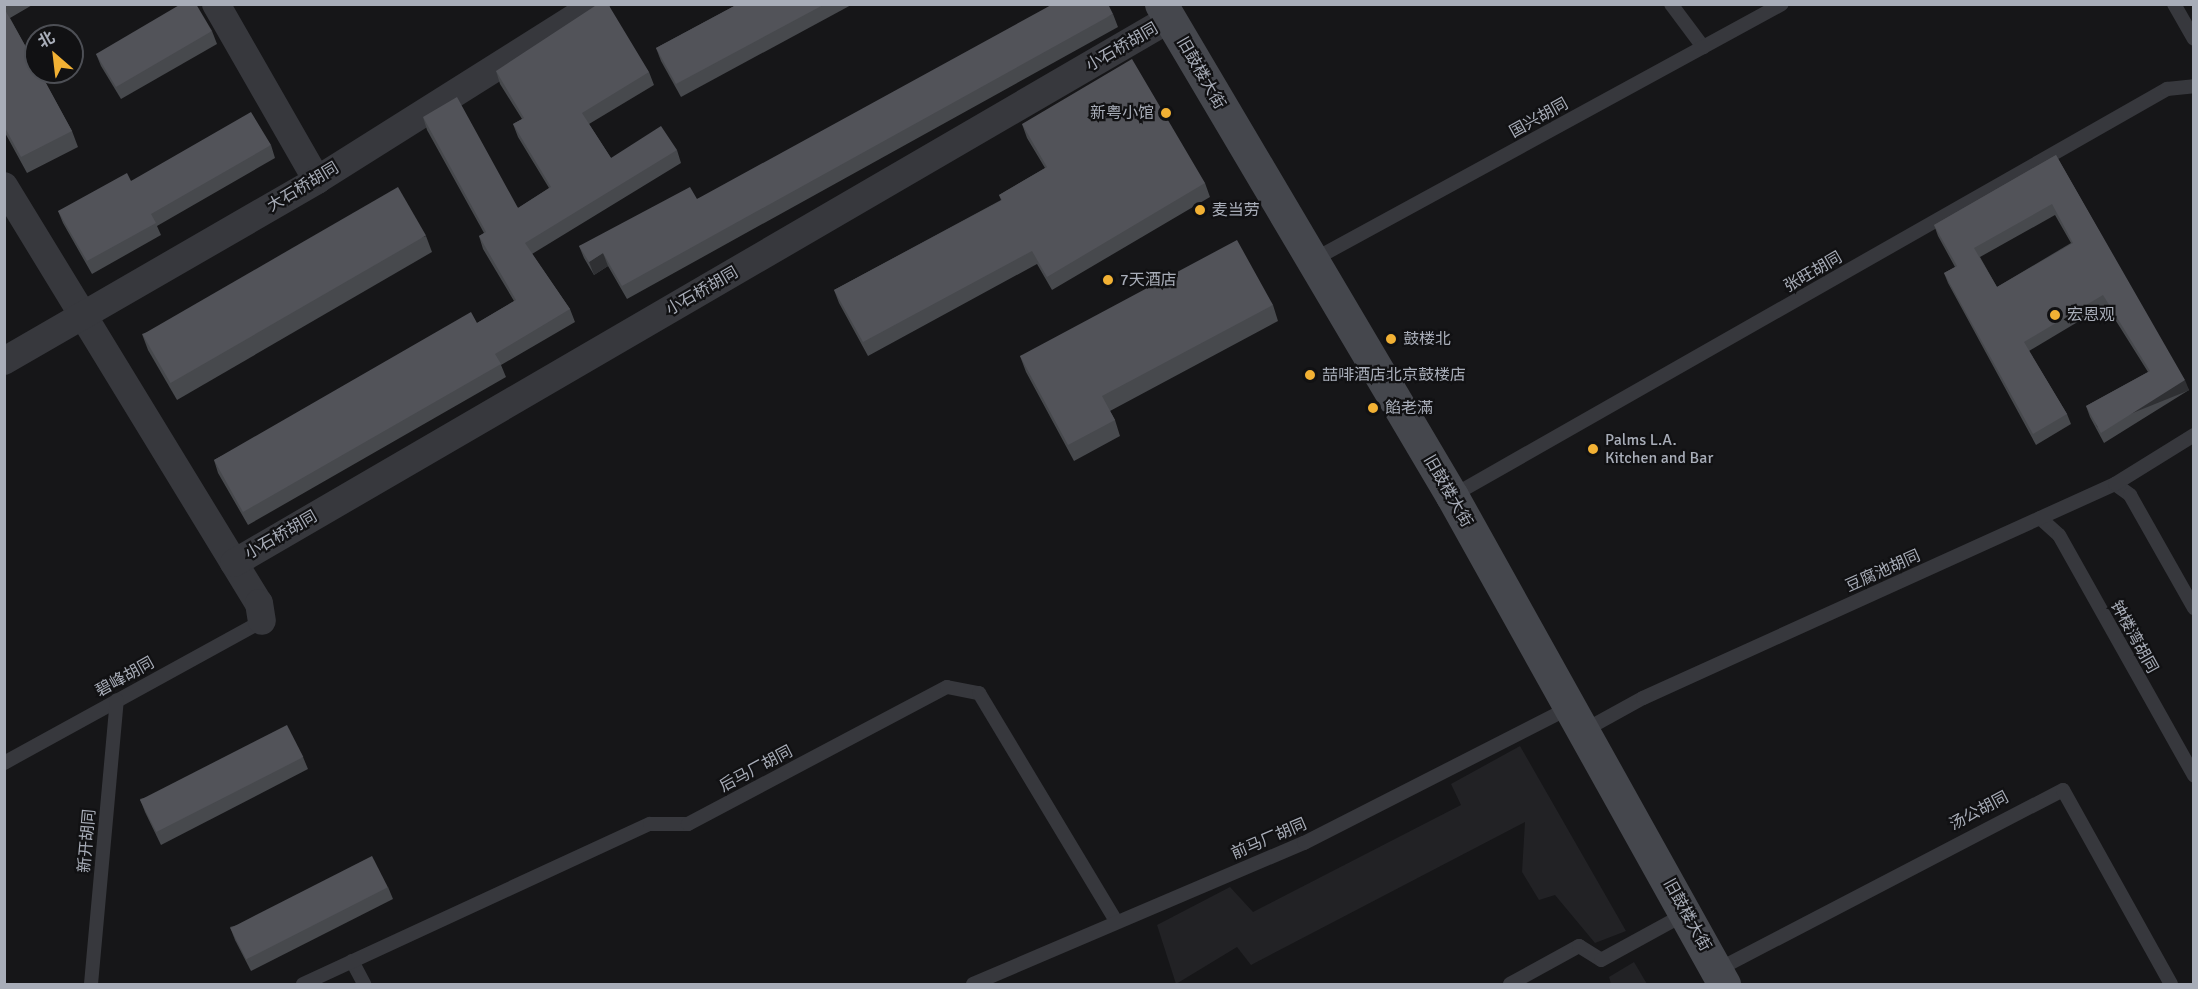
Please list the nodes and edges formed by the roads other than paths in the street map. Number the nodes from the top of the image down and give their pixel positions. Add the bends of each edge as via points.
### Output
1 (216, 4) edge
2 (596, 4) edge
3 (1671, 4) edge
4 (1782, 4) edge
5 (2174, 4) edge
6 (1165, 12) edge
7 (2193, 39) edge
8 (1703, 48) junction
9 (2193, 86) edge
10 (317, 180) junction
11 (4, 186) edge
12 (1311, 261) junction
13 (79, 316) junction
14 (4, 361) edge
15 (2193, 435) edge
16 (2115, 484) junction
17 (1452, 496) junction
18 (2040, 518) junction
19 (234, 563) junction
20 (2193, 608) edge
21 (262, 621) joint
22 (117, 700) junction
23 (1577, 719) junction
24 (4, 763) edge
25 (2193, 777) edge
26 (1686, 914) junction
27 (1116, 921) junction
28 (352, 961) junction
29 (1720, 977) edge
30 (91, 984) edge
31 (303, 984) edge
32 (364, 984) edge
33 (973, 984) edge
34 (1510, 984) edge
35 (2171, 984) edge

1 - 10 street
2 - 10 street, 大石桥胡同
3 - 8 lane
4 - 8 lane, 国兴胡同
5 - 7 lane
6 - 12 main road, 旧鼓楼大街
6 - 19 street, 小石桥胡同
8 - 12 lane, 国兴胡同
9 - 17 lane, 张旺胡同 via 2167,89
10 - 13 street, 大石桥胡同
11 - 13 street
12 - 17 main road, 旧鼓楼大街
13 - 14 street, 大石桥胡同
13 - 19 street
15 - 16 lane, 豆腐池胡同
16 - 18 lane, 豆腐池胡同
16 - 20 lane via 2130,495
17 - 23 main road, 旧鼓楼大街
18 - 23 lane, 豆腐池胡同 via 1643,698
18 - 25 lane, 钟楼湾胡同 via 2059,535
19 - 21 street via 259,603
21 - 22 lane, 碧峰胡同
22 - 24 lane, 碧峰胡同
22 - 30 lane, 新开胡同
23 - 26 main road, 旧鼓楼大街
23 - 27 lane, 前马厂胡同 via 1304,843
26 - 29 main road, 旧鼓楼大街
26 - 34 lane via 1601,960 1579,946
27 - 28 lane, 后马厂胡同 via 979,693 947,687 688,824 650,824
27 - 33 lane, 前马厂胡同
28 - 31 lane, 后马厂胡同
28 - 32 lane
29 - 35 lane, 汤公胡同 via 2063,790

